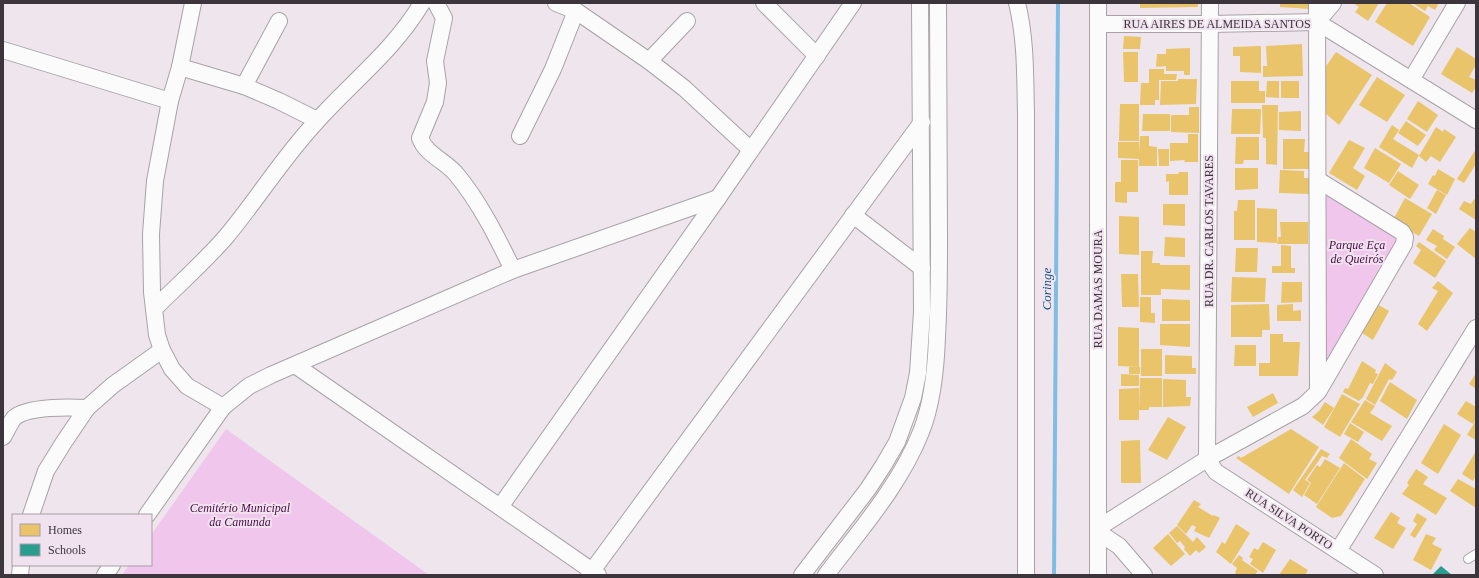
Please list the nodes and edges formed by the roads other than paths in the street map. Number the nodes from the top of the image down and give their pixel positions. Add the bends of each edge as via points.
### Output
1 (194, 3) edge
2 (422, 3) edge
3 (436, 3) edge
4 (556, 3) edge
5 (764, 3) edge
6 (853, 3) edge
7 (920, 3) edge
8 (938, 3) edge
9 (1017, 3) edge
10 (1098, 3) edge
11 (1210, 3) edge
12 (1317, 3) edge
13 (1333, 3) edge
14 (1457, 3) edge
15 (576, 11) junction
16 (278, 21) dead end
17 (687, 21) dead end
18 (1317, 22) junction
19 (1098, 24) junction
20 (1210, 24) junction
21 (3, 50) edge
22 (817, 56) junction
23 (649, 61) junction
24 (180, 67) junction
25 (1411, 80) junction
26 (244, 86) junction
27 (170, 102) junction
28 (938, 111) junction
29 (317, 120) junction
30 (1476, 120) edge
31 (920, 124) junction
32 (520, 136) dead end
33 (751, 150) junction
34 (1318, 180) junction
35 (718, 198) junction
36 (853, 215) junction
37 (922, 268) junction
38 (513, 270) junction
39 (154, 309) junction
40 (1476, 328) edge
41 (162, 350) junction
42 (295, 365) junction
43 (1318, 392) junction
44 (223, 407) junction
45 (87, 408) junction
46 (3, 437) edge
47 (1207, 459) junction
48 (500, 507) junction
49 (31, 514) edge
50 (148, 514) edge
51 (1098, 530) junction
52 (1338, 551) junction
53 (1476, 554) edge
54 (1468, 559) dead end
55 (111, 566) edge
56 (593, 574) edge
57 (105, 575) edge
58 (802, 575) edge
59 (826, 575) edge
60 (1026, 575) edge
61 (1098, 575) edge
62 (1144, 575) edge
63 (1375, 575) edge

1 - 24 street
2 - 29 street via 384,53
3 - 38 street via 444,18 435,61 438,83 435,102 420,138 422,144 456,174 480,209
4 - 15 street
5 - 22 street
6 - 22 street
7 - 31 street
8 - 28 street
9 - 60 street via 1024,45 1026,113
10 - 19 street, RUA DAMAS MOURA
11 - 20 street, RUA DR. CARLOS TAVARES
12 - 18 street
13 - 18 street
14 - 25 street
15 - 23 street
15 - 32 street via 553,69
16 - 26 street
17 - 23 street
18 - 20 street, RUA AIRES DE ALMEIDA SANTOS
18 - 25 street, RUA AIRES DE ALMEIDA SANTOS
18 - 34 street
19 - 20 street, RUA AIRES DE ALMEIDA SANTOS
19 - 51 street, RUA DAMAS MOURA
20 - 47 street, RUA DR. CARLOS TAVARES
21 - 27 street
22 - 33 street
23 - 33 street via 684,88
24 - 26 street
24 - 27 street
25 - 30 street, RUA AIRES DE ALMEIDA SANTOS
26 - 29 street
27 - 39 street via 155,181 152,212 150,254
28 - 31 street
28 - 59 street via 939,302 936,362 928,410 915,448 902,472
29 - 39 street via 224,238
31 - 36 street
31 - 37 street
33 - 35 street
34 - 43 street
34 - 43 street via 1402,232 1405,237 1404,244
35 - 38 street
35 - 48 street
36 - 37 street
36 - 56 street
37 - 58 street via 918,374 906,419 897,442 868,489
38 - 42 street
39 - 41 street via 157,335
40 - 52 street
41 - 44 street via 172,370 187,386
41 - 45 street via 113,385
42 - 44 street via 248,386
42 - 48 street
43 - 47 street via 1303,406
44 - 50 street
45 - 46 street via 67,407 26,412 14,418
45 - 49 street via 46,471
47 - 51 street
47 - 52 street, RUA SILVA PORTO via 1216,472
48 - 56 street
51 - 61 street, RUA DAMAS MOURA
51 - 62 street via 1119,546
52 - 63 street, RUA SILVA PORTO
53 - 54 lane
55 - 57 street

